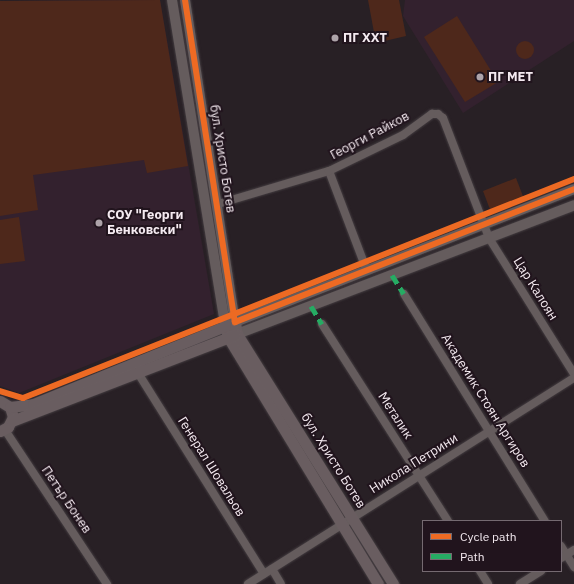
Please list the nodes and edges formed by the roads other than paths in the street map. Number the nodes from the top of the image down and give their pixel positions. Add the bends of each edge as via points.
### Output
1 (172, 0) edge
2 (185, 0) edge
3 (329, 172) junction
4 (574, 189) edge
5 (218, 204) junction
6 (574, 204) edge
7 (484, 226) junction
8 (489, 238) junction
9 (367, 271) junction
10 (404, 294) dead end
11 (230, 324) junction
12 (322, 324) dead end
13 (232, 336) junction
14 (138, 373) junction
15 (574, 374) edge
16 (574, 378) edge
17 (5, 404) edge
18 (12, 421) junction
19 (2, 430) edge
20 (489, 431) junction
21 (418, 476) junction
22 (352, 517) junction
23 (447, 520) edge
24 (544, 520) edge
25 (340, 524) junction
26 (574, 550) edge
27 (564, 556) edge
28 (574, 567) edge
29 (272, 569) junction
30 (481, 572) edge
31 (539, 572) edge
32 (264, 574) junction
33 (107, 584) edge
34 (248, 584) edge
35 (281, 584) edge
36 (378, 584) edge
37 (393, 584) edge
38 (488, 584) edge
39 (520, 584) edge

1 - 11 street, бул. Христо Ботев
2 - 5 street, бул. Христо Ботев
3 - 5 street, Георги Райков
3 - 7 street, Георги Райков via 403,135 432,114 438,114 443,118
3 - 9 street
4 - 7 street
5 - 11 street, бул. Христо Ботев
6 - 8 street
7 - 8 street, Цар Калоян
7 - 9 street
8 - 13 street
8 - 15 street, Цар Калоян
9 - 11 street
10 - 20 street, Академик Стоян Аргиров
11 - 13 main road, бул. Христо Ботев
11 - 17 main road via 34,404
12 - 21 street, Металик
13 - 14 main road
13 - 22 main road, бул. Христо Ботев
13 - 25 main road, бул. Христо Ботев
14 - 18 main road
14 - 32 street, Генерал Шовальов
16 - 20 street, Никола Петрини
17 - 18 main road
18 - 19 main road
19 - 33 street, Петър Бонев
20 - 21 street, Никола Петрини
20 - 24 street, Академик Стоян Аргиров
21 - 22 street, Никола Петрини
21 - 23 street, Металик
22 - 25 street, Никола Петрини
22 - 37 main road, бул. Христо Ботев
25 - 29 street, Никола Петрини
25 - 36 main road, бул. Христо Ботев
26 - 27 street
27 - 28 street
29 - 32 street, Никола Петрини
29 - 35 street
30 - 38 street
31 - 39 street
32 - 34 street, Никола Петрини

